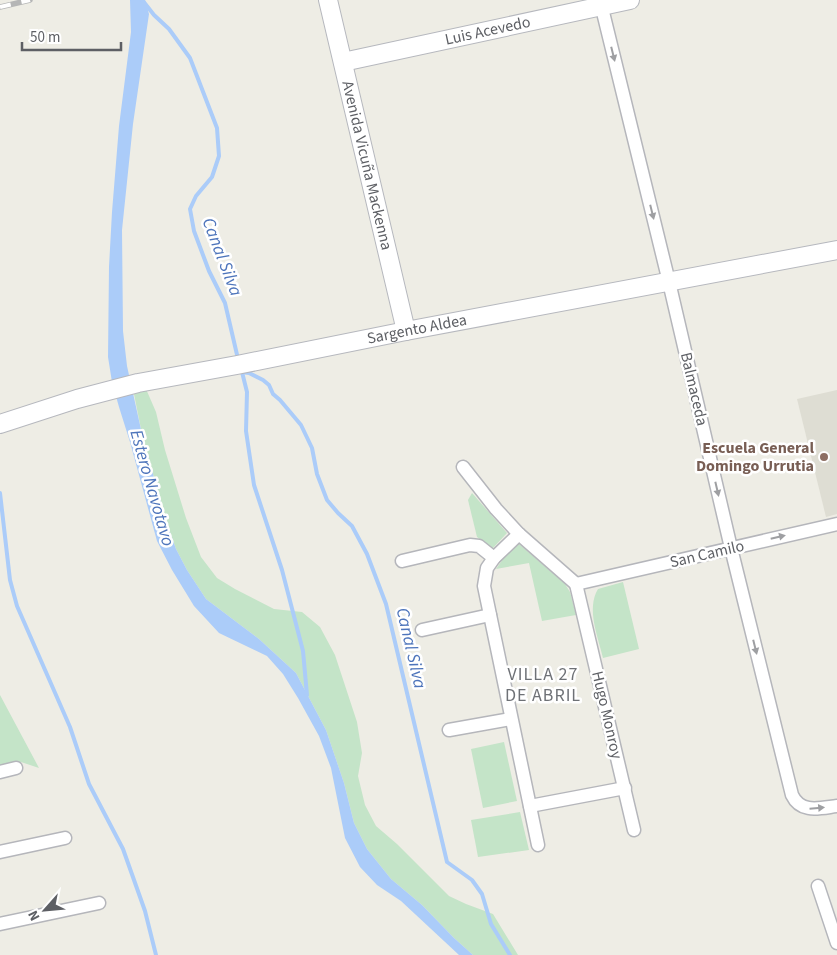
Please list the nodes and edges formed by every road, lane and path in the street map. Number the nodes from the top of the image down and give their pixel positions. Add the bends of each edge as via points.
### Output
1 (328, 0) edge
2 (630, 0) edge
3 (601, 3) edge
4 (343, 62) junction
5 (837, 250) edge
6 (669, 282) junction
7 (406, 331) junction
8 (0, 424) edge
9 (464, 466) dead end
10 (837, 524) edge
11 (519, 534) junction
12 (731, 548) junction
13 (494, 558) junction
14 (402, 560) dead end
15 (576, 584) junction
16 (490, 615) junction
17 (422, 630) dead end
18 (511, 719) junction
19 (449, 730) dead end
20 (16, 768) dead end
21 (0, 772) edge
22 (625, 788) junction
23 (530, 806) junction
24 (837, 806) edge
25 (634, 830) dead end
26 (65, 838) dead end
27 (538, 845) dead end
28 (0, 852) edge
29 (818, 886) dead end
30 (99, 903) dead end
31 (833, 916) edge
32 (0, 924) edge
33 (837, 943) edge

1 - 4 street, Avenida Vicuña Mackenna
2 - 3 street, Luis Acevedo
3 - 4 street, Luis Acevedo
3 -> 6 street, Balmaceda
4 - 7 street, Avenida Vicuña Mackenna
5 - 6 street, Sargento Aldea
6 - 7 street, Sargento Aldea
6 -> 12 street, Balmaceda
7 - 8 street, Sargento Aldea via 106,390
9 - 11 street
12 -> 10 street, San Camilo
11 - 13 street
11 - 15 street
12 - 15 street, San Camilo
12 -> 24 street, Balmaceda via 792,795 798,804 808,808
13 - 14 street via 478,546 470,546
13 - 16 street via 487,568 484,586
15 - 22 street, Hugo Monroy
16 - 17 street
16 - 18 street
18 - 19 street
18 - 23 street
20 - 21 street
22 - 23 street
22 - 25 street, Hugo Monroy
23 - 27 street
26 - 28 street
29 - 31 street
30 - 32 street
31 - 33 street

